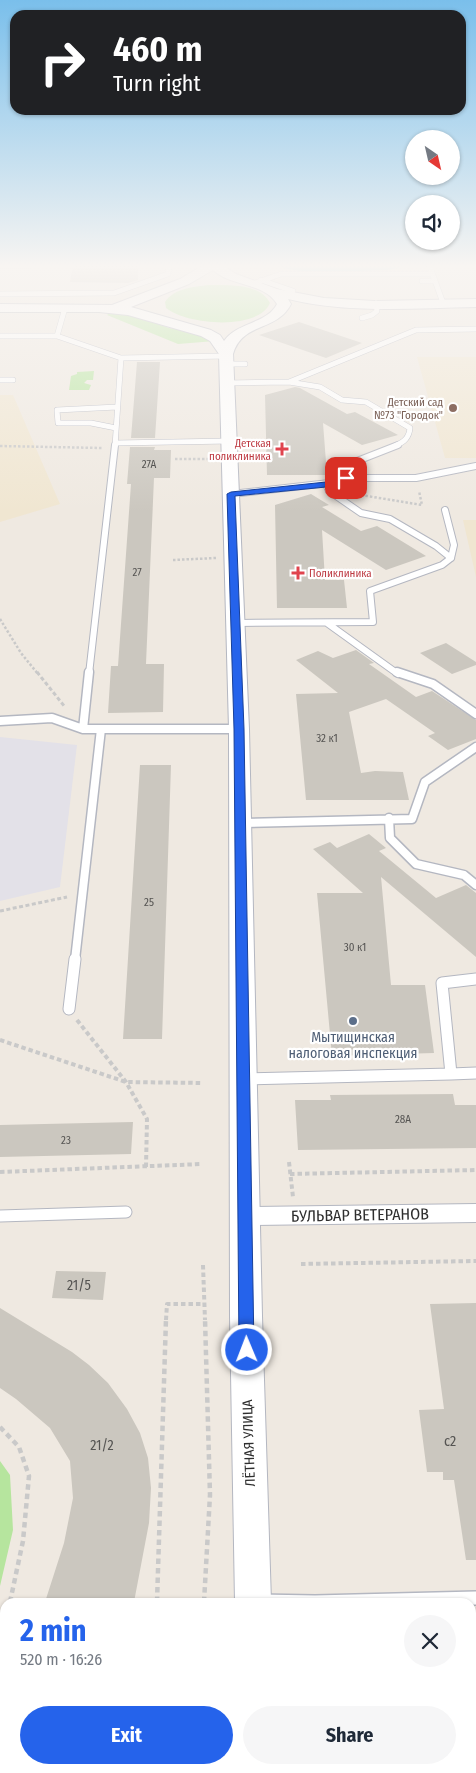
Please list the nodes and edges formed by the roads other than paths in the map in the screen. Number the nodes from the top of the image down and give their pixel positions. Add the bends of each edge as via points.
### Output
1 (88, 347) edge
2 (220, 347) edge
3 (232, 347) edge
4 (375, 347) edge
5 (121, 358) junction
6 (230, 364) junction
7 (0, 380) edge
8 (14, 380) dead end
9 (289, 382) junction
10 (118, 408) junction
11 (116, 428) junction
12 (230, 440) junction
13 (115, 445) junction
14 (476, 466) edge
15 (346, 478) junction
16 (328, 488) junction
17 (231, 494) junction
18 (446, 510) dead end
19 (451, 558) junction
20 (236, 623) junction
21 (327, 623) junction
22 (476, 714) edge
23 (0, 721) edge
24 (83, 729) junction
25 (102, 729) junction
26 (239, 729) junction
27 (476, 747) edge
28 (389, 818) junction
29 (241, 823) junction
30 (476, 885) edge
31 (476, 979) edge
32 (69, 1009) road end
33 (476, 1073) edge
34 (451, 1074) junction
35 (243, 1079) junction
36 (126, 1212) dead end
37 (476, 1213) edge
38 (0, 1216) edge
39 (245, 1216) junction
40 (253, 1598) edge

1 - 5 lane
2 - 6 street
3 - 6 street
4 - 9 lane
5 - 6 lane
5 - 10 lane
6 - 9 lane
6 - 12 street, ЛЁТНАЯ УЛИЦА
7 - 8 lane
9 - 15 lane via 320,387 342,400 366,402 410,428 409,436 402,443 352,463
10 - 11 lane
10 - 11 lane via 56,410 58,424 91,423
11 - 13 lane
12 - 13 lane
12 - 17 street, ЛЁТНАЯ УЛИЦА
13 - 24 lane
14 - 15 lane via 416,478
15 - 16 lane
16 - 17 lane
16 - 19 lane via 361,514 390,519
17 - 20 street, ЛЁТНАЯ УЛИЦА
18 - 19 lane via 454,545
19 - 21 lane via 442,565 370,592 373,622
20 - 21 lane
20 - 26 street, ЛЁТНАЯ УЛИЦА
21 - 22 lane via 400,674 433,684
23 - 24 lane via 52,718
24 - 25 lane
25 - 26 lane
25 - 32 lane
26 - 29 street, ЛЁТНАЯ УЛИЦА
27 - 28 lane via 425,782 412,819
28 - 29 lane
28 - 30 lane via 390,838 416,864 464,875
29 - 35 street, ЛЁТНАЯ УЛИЦА
31 - 34 lane via 442,983
33 - 34 lane
34 - 35 lane
35 - 39 street, ЛЁТНАЯ УЛИЦА
36 - 38 lane
37 - 39 street, БУЛЬВАР ВЕТЕРАНОВ
39 - 40 street, ЛЁТНАЯ УЛИЦА

